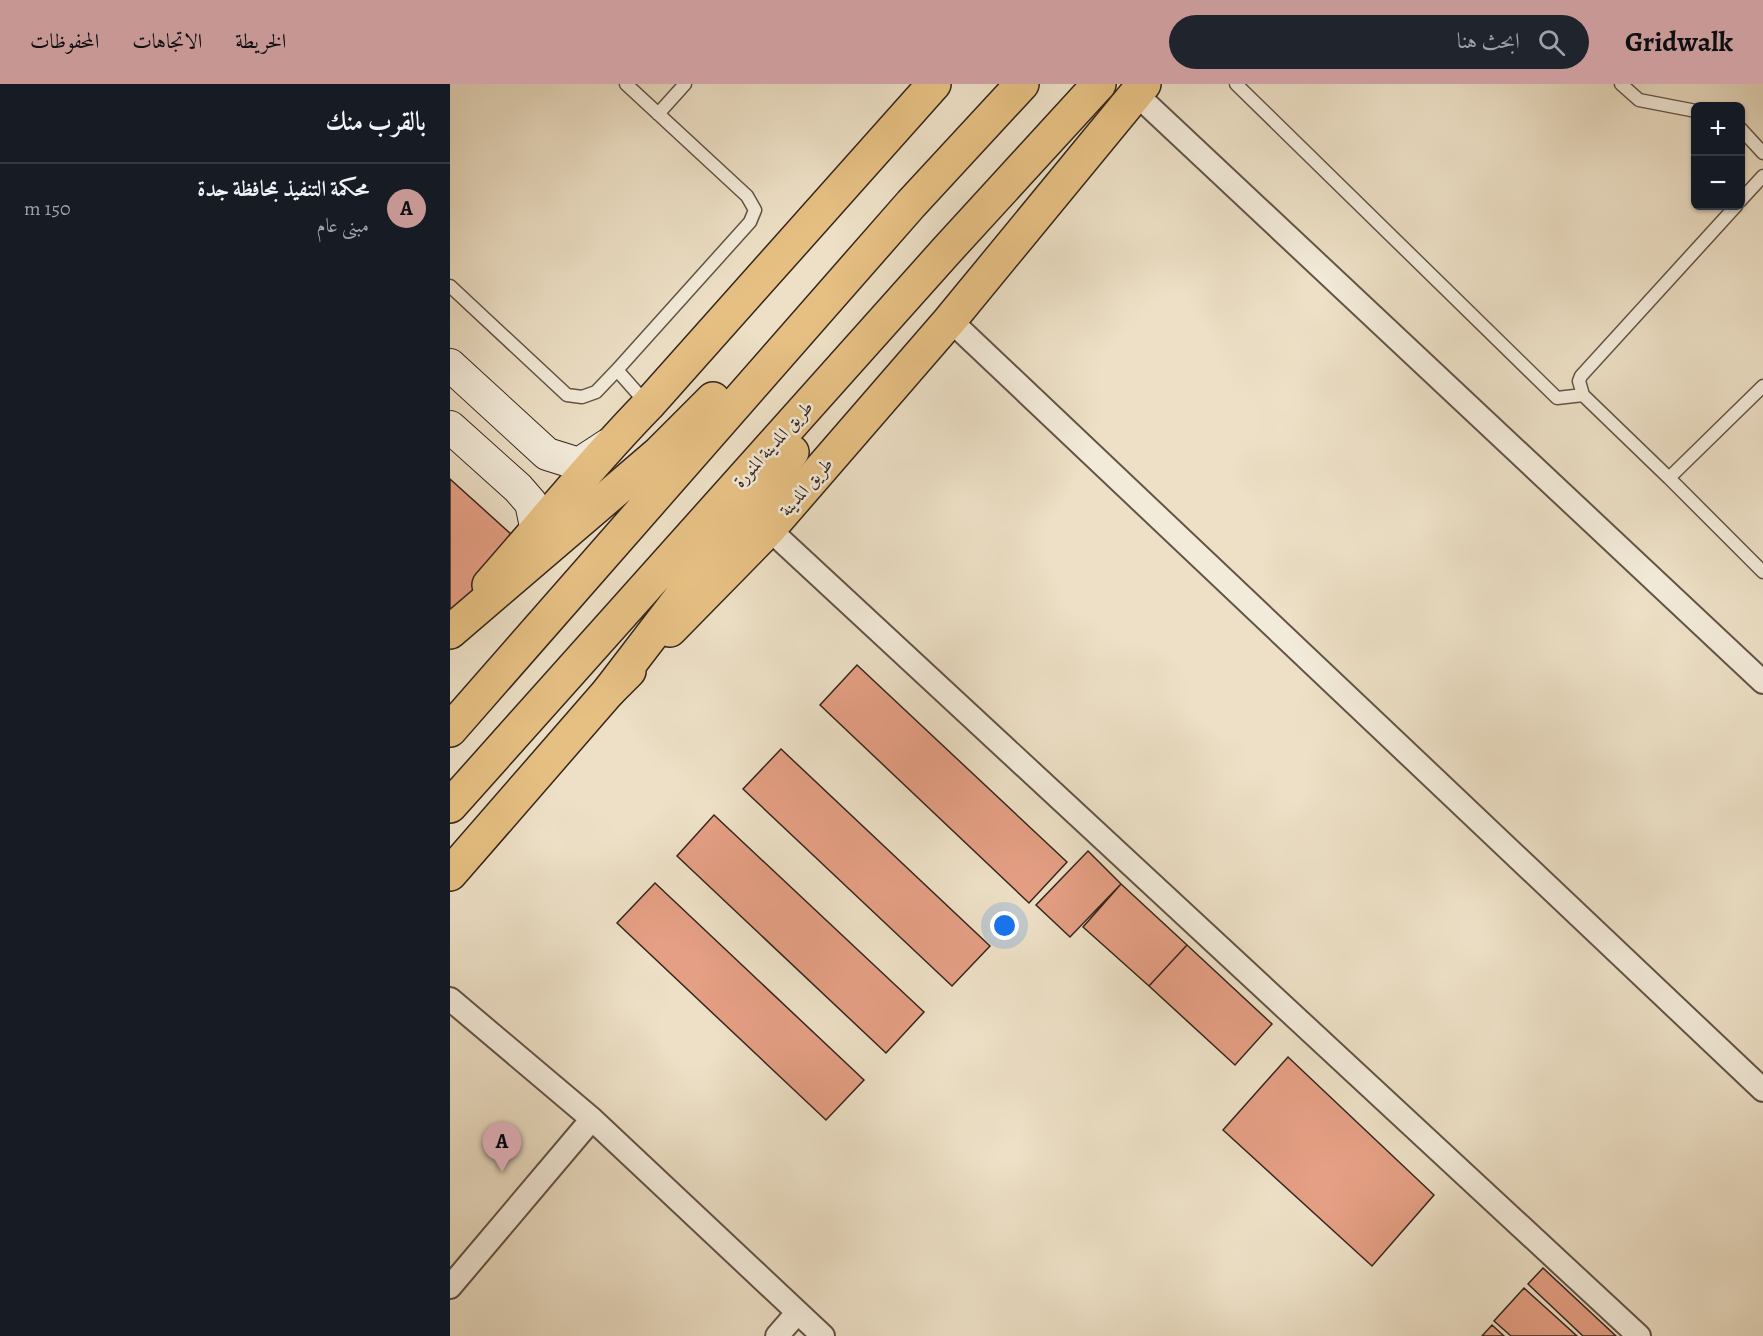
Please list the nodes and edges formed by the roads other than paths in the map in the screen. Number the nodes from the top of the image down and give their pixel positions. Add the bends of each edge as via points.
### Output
1 (626, 84) edge
2 (685, 84) edge
3 (934, 84) edge
4 (1022, 84) edge
5 (1099, 84) edge
6 (1236, 84) edge
7 (1621, 84) edge
8 (1140, 89) edge
9 (1691, 110) edge
10 (658, 114) junction
11 (1745, 133) edge
12 (1763, 153) edge
13 (1763, 176) edge
14 (1758, 191) edge
15 (910, 204) junction
16 (1732, 210) edge
17 (947, 250) junction
18 (450, 286) edge
19 (950, 320) junction
20 (450, 365) edge
21 (617, 370) junction
22 (1763, 386) edge
23 (1583, 395) junction
24 (648, 405) junction
25 (450, 427) edge
26 (608, 445) junction
27 (1669, 478) junction
28 (769, 529) junction
29 (537, 531) junction
30 (1762, 570) edge
31 (450, 630) edge
32 (1763, 682) edge
33 (609, 691) junction
34 (450, 730) edge
35 (450, 806) edge
36 (450, 874) edge
37 (450, 999) edge
38 (1763, 1090) edge
39 (592, 1119) junction
40 (450, 1287) edge
41 (797, 1313) junction
42 (777, 1336) edge
43 (823, 1336) edge
44 (1639, 1336) edge

1 - 10 lane
2 - 10 lane
3 - 24 main road
4 - 15 main road
5 - 17 main road, طريق المدينة المنورة
6 - 23 lane via 1557,398
7 - 9 lane via 1639,100
8 - 19 main road, طريق المدينة
8 - 32 street
10 - 21 lane via 747,196 755,210 750,222
11 - 12 lane
13 - 14 lane
15 - 31 main road via 659,453
15 - 34 main road
16 - 23 lane via 1581,376
17 - 33 main road
17 - 35 main road, طريق المدينة المنورة
18 - 21 lane via 567,395 582,398 596,392
19 - 28 main road, طريق المدينة
19 - 38 street
20 - 26 main road via 547,454 579,464
21 - 24 lane
22 - 27 lane
23 - 27 lane
24 - 26 main road
25 - 29 main road via 531,503
26 - 29 main road
27 - 30 lane
28 - 33 main road, طريق المدينة
28 - 44 street
29 - 31 main road
33 - 36 main road, طريق المدينة
37 - 39 street
39 - 40 street
39 - 41 street
41 - 42 street
41 - 43 street

